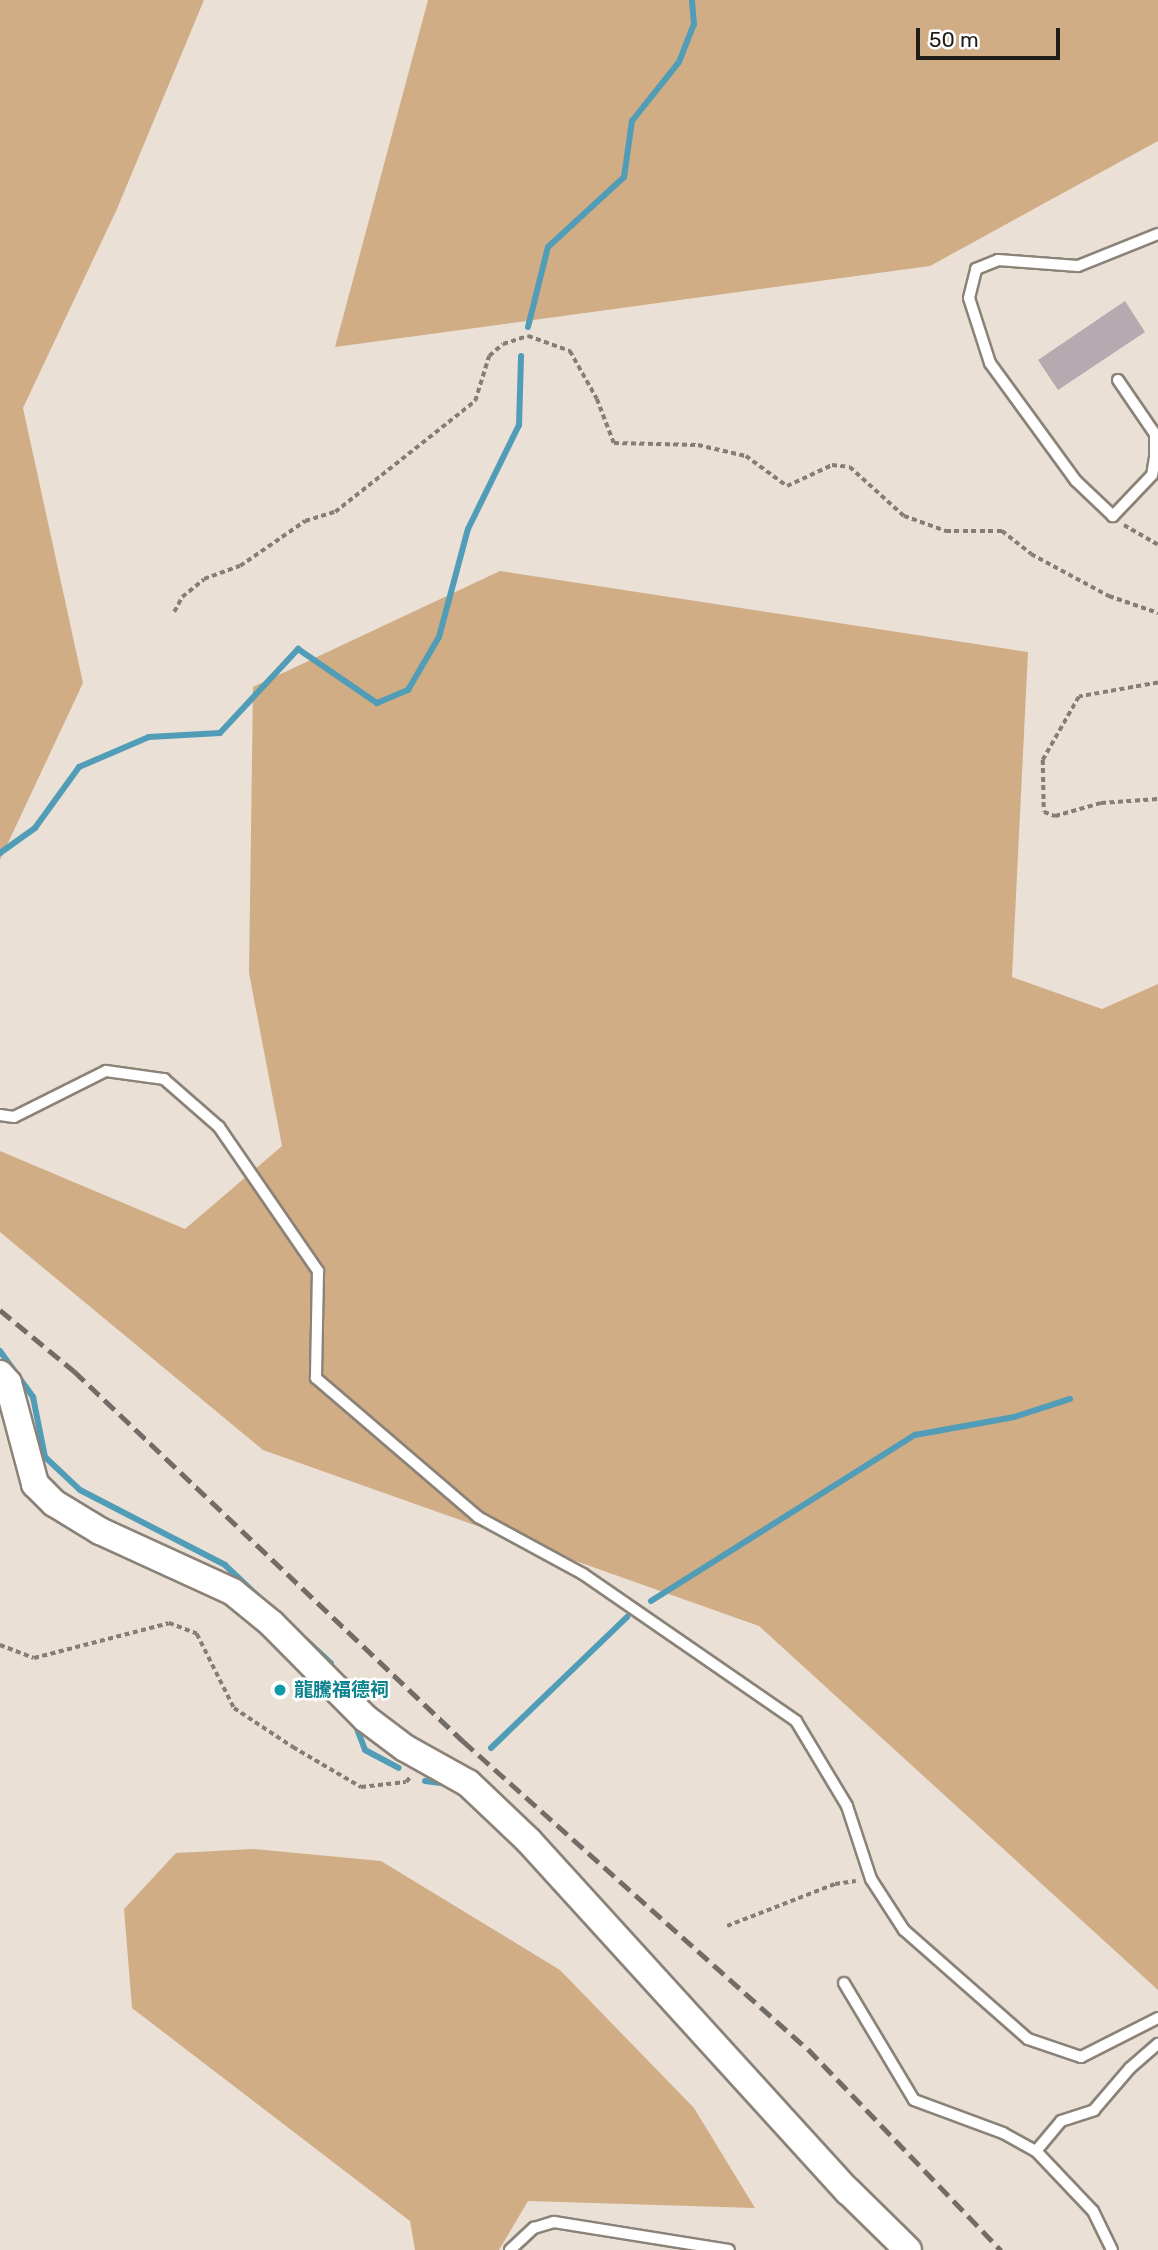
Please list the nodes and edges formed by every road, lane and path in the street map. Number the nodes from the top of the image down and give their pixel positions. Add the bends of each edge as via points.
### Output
1 (1158, 234) edge
2 (1118, 380) dead end
3 (1113, 516) junction
4 (1158, 545) edge
5 (174, 611) dead end
6 (1158, 613) edge
7 (1158, 683) edge
8 (1158, 799) edge
9 (0, 1115) edge
10 (0, 1374) edge
11 (0, 1644) edge
12 (425, 1759) junction
13 (871, 1879) junction
14 (727, 1926) dead end
15 (844, 1983) dead end
16 (1158, 2018) edge
17 (1158, 2044) edge
18 (1036, 2151) junction
19 (678, 2246) edge
20 (510, 2250) edge
21 (729, 2250) edge
22 (908, 2250) edge
23 (1112, 2250) edge

1 - 3 lane via 1078,266 998,260 976,269 969,298 990,363 1076,481
2 - 3 lane via 1154,433 1155,457 1152,475
3 - 4 path
5 - 6 path via 182,597 204,579 240,566 305,521 335,512 475,401 489,355 502,344 528,336 547,339 570,351 597,399 614,443 698,445 746,456 787,486 832,466 850,467 904,516 946,531 1002,531 1031,554 1109,596
7 - 8 path via 1079,697 1043,760 1044,812 1055,816 1101,803
9 - 13 lane via 14,1117 106,1071 164,1079 192,1103 219,1127 318,1271 316,1378 478,1517 583,1574 796,1721 847,1806
10 - 12 street via 8,1383 35,1484 54,1503 100,1531 233,1592 271,1623 365,1718
11 - 12 path via 34,1658 169,1623 197,1634 234,1708 361,1787 406,1782
12 - 22 street via 468,1783 529,1841 848,2191
13 - 14 path via 835,1884
13 - 16 lane via 904,1930 1028,2039 1081,2057
15 - 18 lane via 914,2100 1003,2133
17 - 18 lane via 1094,2110 1061,2121
18 - 23 lane via 1093,2211
19 - 20 lane via 554,2222 534,2228
19 - 21 lane

